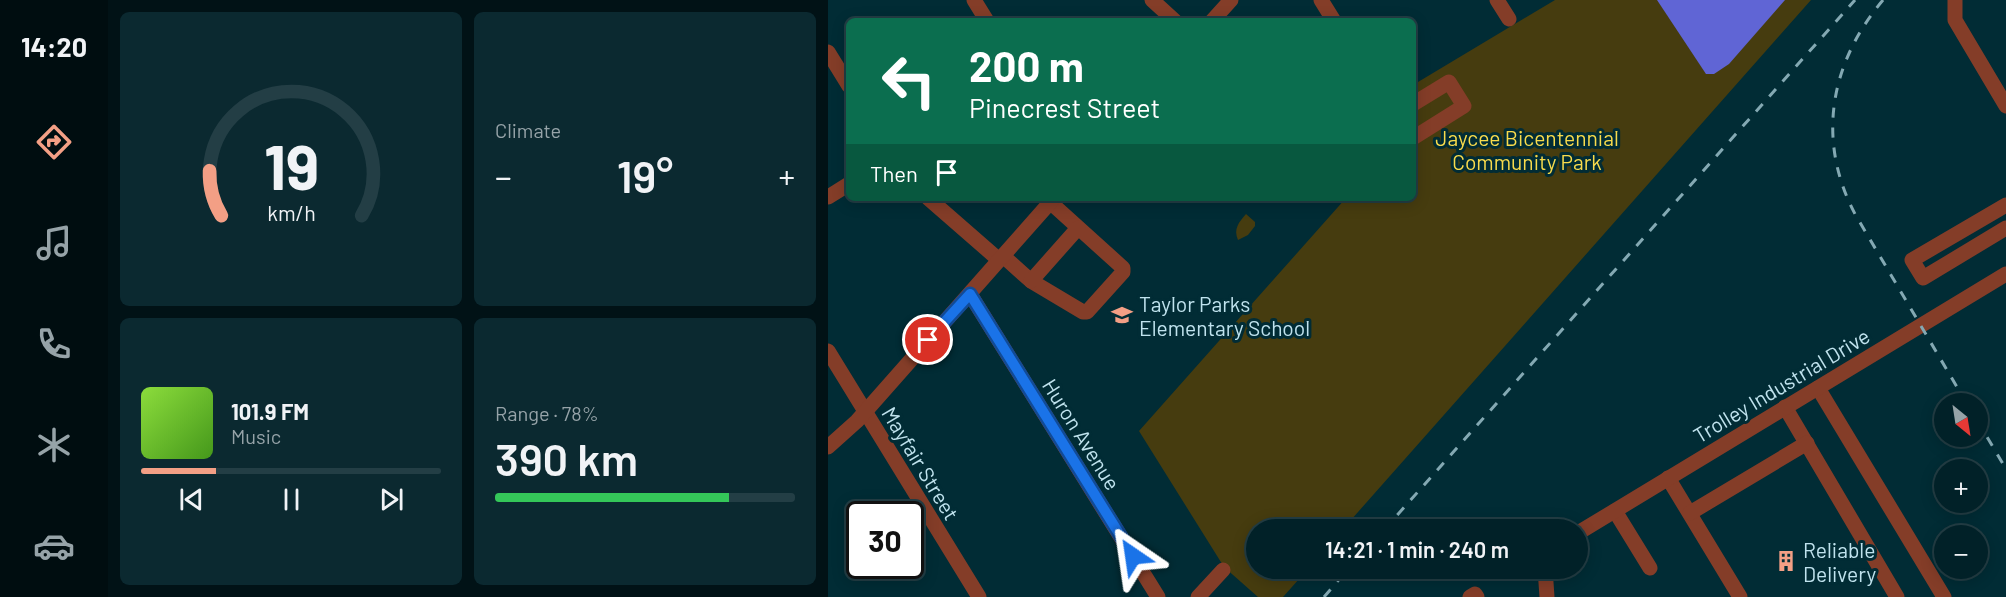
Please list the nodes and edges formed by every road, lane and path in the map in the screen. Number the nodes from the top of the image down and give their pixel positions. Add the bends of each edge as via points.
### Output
1 (974, 0) edge
2 (1152, 0) edge
3 (1231, 0) edge
4 (1321, 0) edge
5 (1497, 0) edge
6 (1955, 0) edge
7 (985, 18) edge
8 (1172, 18) edge
9 (1215, 18) edge
10 (1332, 18) edge
11 (1509, 19) dead end
12 (828, 52) edge
13 (846, 81) edge
14 (1416, 102) edge
15 (2006, 106) edge
16 (1416, 136) edge
17 (846, 186) edge
18 (828, 197) edge
19 (932, 201) edge
20 (1051, 201) edge
21 (1053, 201) edge
22 (2006, 206) edge
23 (1078, 228) junction
24 (2006, 228) edge
25 (1001, 258) junction
26 (2006, 274) edge
27 (1031, 281) junction
28 (970, 294) junction
29 (828, 351) edge
30 (1818, 388) junction
31 (1785, 407) junction
32 (865, 411) junction
33 (1807, 443) junction
34 (828, 447) edge
35 (1668, 478) junction
36 (1615, 511) junction
37 (1690, 513) junction
38 (1588, 527) edge
39 (1650, 568) dead end
40 (1223, 570) dead end
41 (1546, 579) edge
42 (1205, 595) edge
43 (979, 597) edge
44 (1158, 597) edge
45 (1470, 597) edge
46 (1477, 597) edge
47 (1547, 597) edge
48 (1740, 597) edge
49 (1897, 597) edge
50 (1944, 597) edge

1 - 7 street
2 - 8 street
3 - 9 street
4 - 10 street
5 - 11 street
6 - 15 street via 1955,20
12 - 13 street
14 - 16 street via 1449,82 1464,106
17 - 18 street
19 - 25 street
20 - 25 street
21 - 23 street
22 - 24 street via 1912,260 1923,278
23 - 27 street
23 - 27 street via 1123,272 1085,312
25 - 27 street
25 - 28 street
26 - 30 street, Trolley Industrial Drive
28 - 32 street
28 - 44 street, Huron Avenue
29 - 32 street, Mayfair Street
30 - 31 street, Trolley Industrial Drive
30 - 50 street
31 - 33 street
31 - 35 street, Trolley Industrial Drive
32 - 34 street
32 - 43 street, Mayfair Street
33 - 37 street
33 - 49 street
35 - 36 street, Trolley Industrial Drive
35 - 37 street
36 - 38 street, Trolley Industrial Drive
36 - 39 street
37 - 48 street
40 - 42 street
41 - 47 street
45 - 46 street

